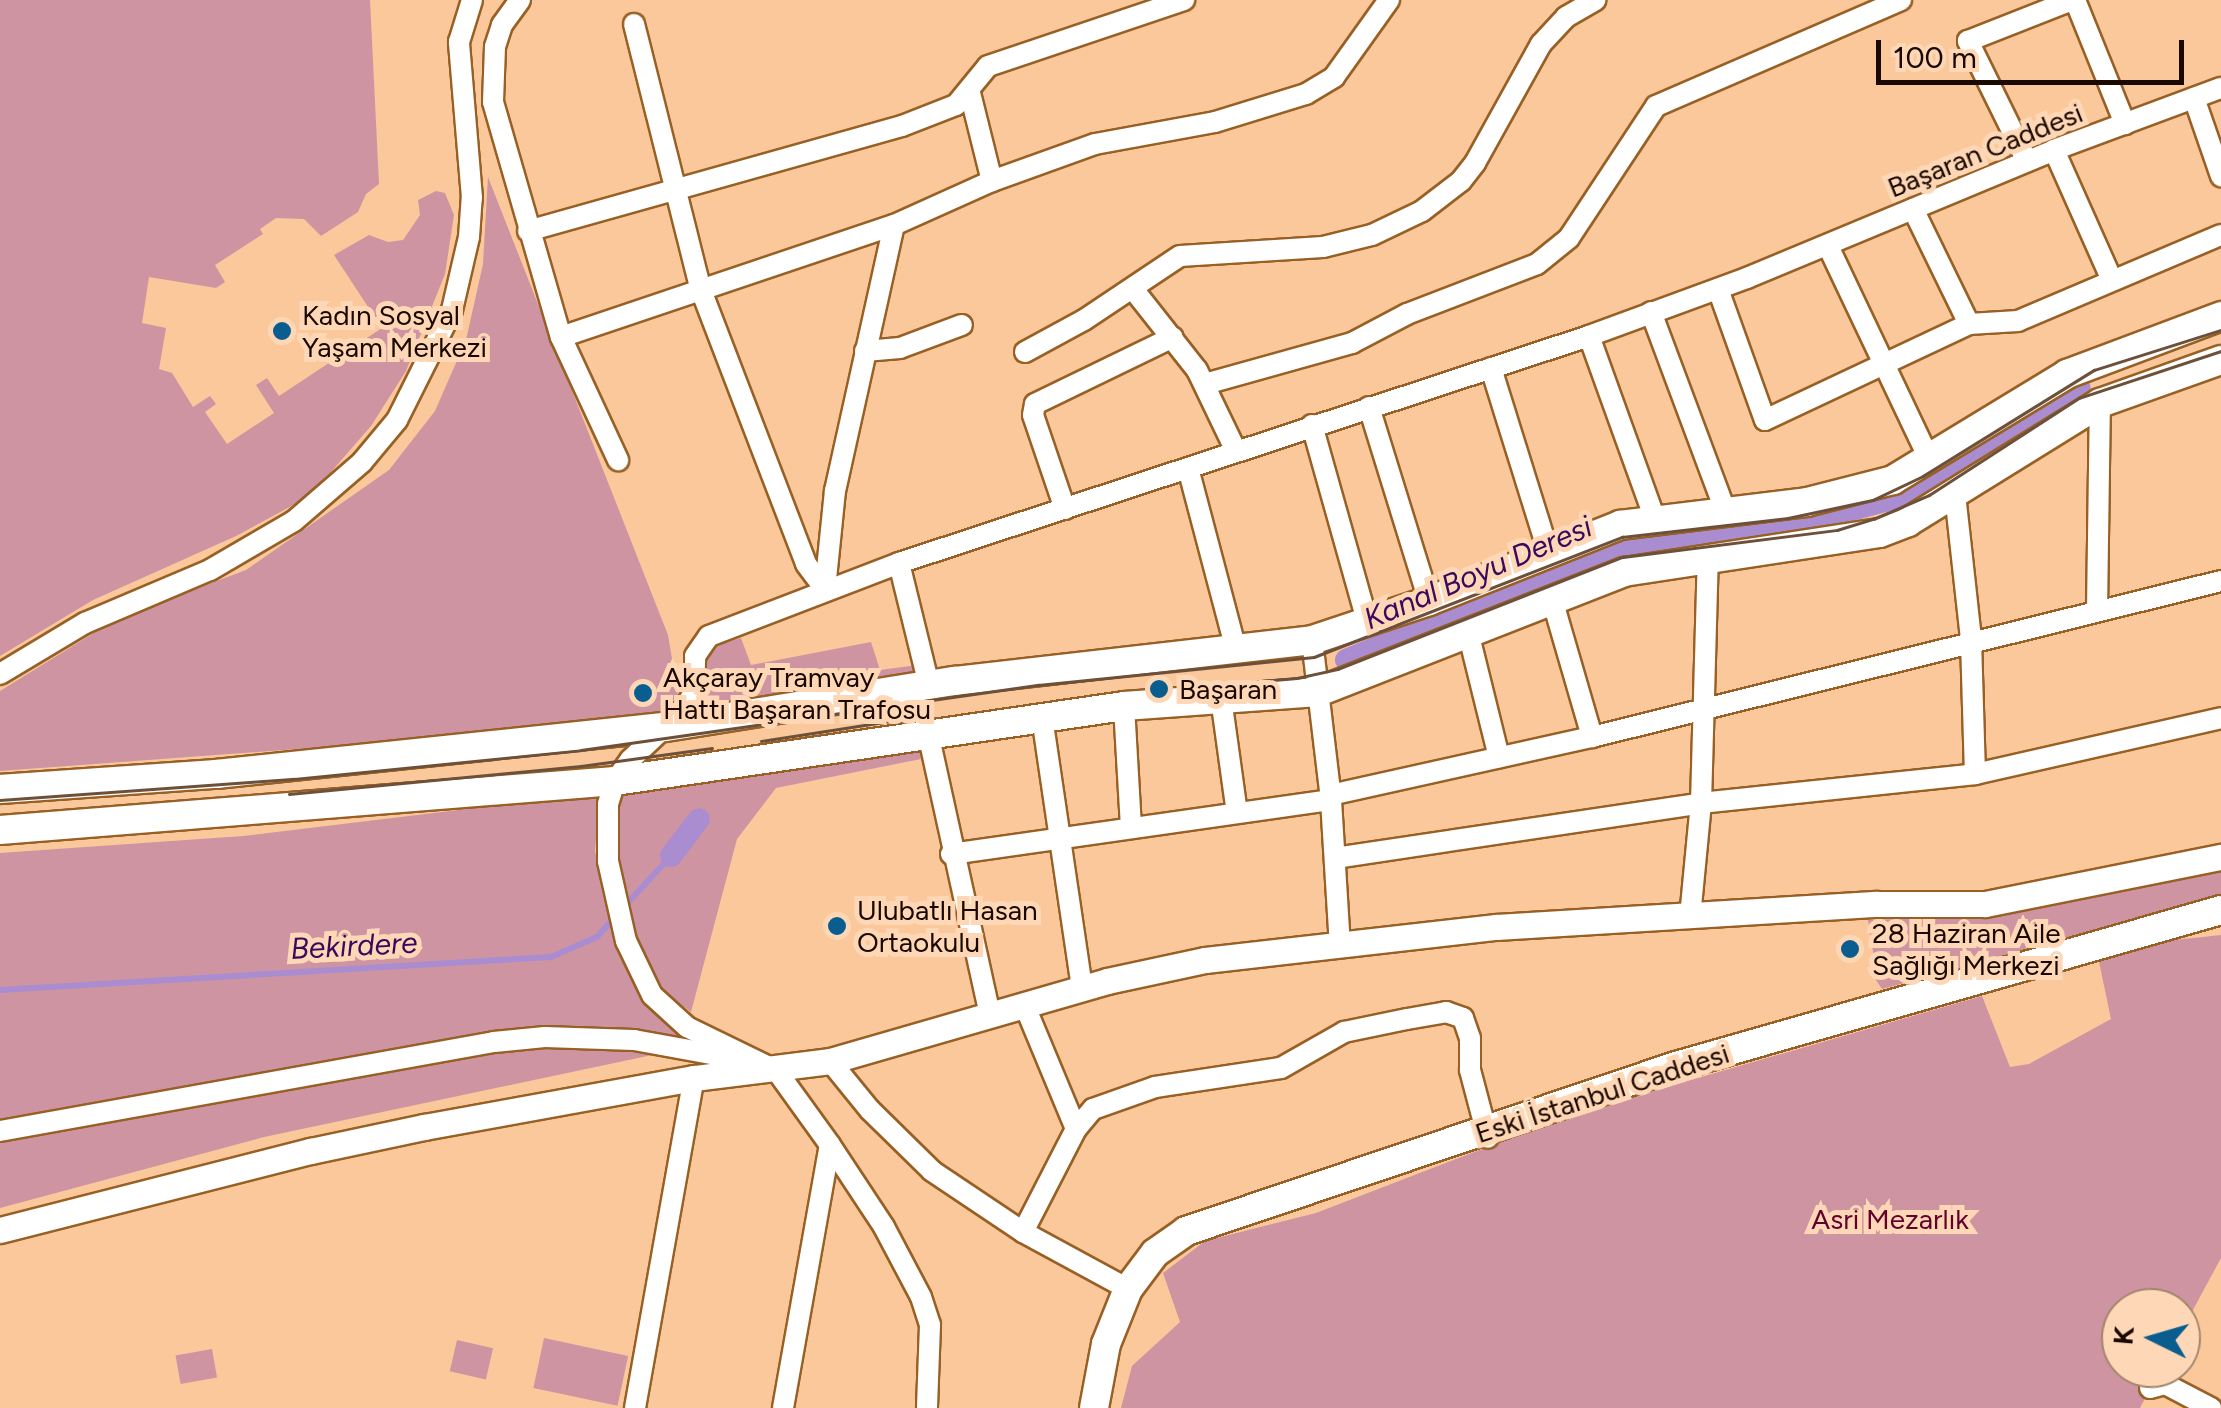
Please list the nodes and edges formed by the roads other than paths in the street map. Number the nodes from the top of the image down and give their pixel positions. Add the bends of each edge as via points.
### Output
1 (472, 0) edge
2 (520, 0) edge
3 (1184, 0) edge
4 (1389, 0) edge
5 (1595, 0) edge
6 (1901, 0) edge
7 (2074, 0) edge
8 (634, 24) dead end
9 (2221, 88) edge
10 (970, 93) junction
11 (2194, 98) junction
12 (2125, 124) junction
13 (2054, 150) junction
14 (2027, 161) junction
15 (2221, 176) edge
16 (992, 181) junction
17 (674, 191) junction
18 (1913, 209) junction
19 (894, 226) junction
20 (528, 231) junction
21 (2221, 235) edge
22 (1828, 246) junction
23 (2112, 278) junction
24 (1133, 289) junction
25 (1718, 289) junction
26 (701, 290) junction
27 (1651, 312) junction
28 (2221, 316) edge
29 (1969, 324) junction
30 (962, 326) dead end
31 (1589, 336) junction
32 (561, 337) junction
33 (1173, 337) junction
34 (865, 351) junction
35 (1025, 352) dead end
36 (2221, 360) edge
37 (1885, 366) junction
38 (1490, 368) junction
39 (1205, 384) junction
40 (2100, 403) junction
41 (1369, 408) junction
42 (1312, 425) junction
43 (1236, 451) junction
44 (1929, 459) junction
45 (618, 460) dead end
46 (1188, 468) junction
47 (1955, 494) junction
48 (1065, 509) junction
49 (1726, 512) junction
50 (1655, 518) junction
51 (1548, 551) junction
52 (1708, 559) junction
53 (899, 563) junction
54 (2221, 581) edge
55 (824, 589) junction
56 (1552, 600) junction
57 (1428, 601) junction
58 (2097, 611) junction
59 (1368, 624) junction
60 (1469, 636) junction
61 (1971, 640) junction
62 (1236, 650) junction
63 (1315, 666) junction
64 (0, 674) edge
65 (929, 685) junction
66 (1221, 698) junction
67 (1124, 706) junction
68 (1704, 707) junction
69 (1042, 717) junction
70 (2221, 718) edge
71 (666, 726) junction
72 (928, 733) junction
73 (1592, 737) junction
74 (1499, 757) junction
75 (1975, 774) junction
76 (615, 782) junction
77 (0, 789) edge
78 (1330, 797) junction
79 (1701, 803) junction
80 (1237, 813) junction
81 (1131, 828) junction
82 (0, 830) edge
83 (1060, 838) junction
84 (952, 854) junction
85 (2221, 857) edge
86 (1335, 858) junction
87 (2221, 910) edge
88 (1690, 917) junction
89 (2221, 920) edge
90 (1340, 947) junction
91 (1082, 988) junction
92 (1024, 1004) junction
93 (990, 1014) junction
94 (830, 1060) junction
95 (774, 1069) junction
96 (694, 1078) junction
97 (1076, 1129) junction
98 (0, 1131) edge
99 (1488, 1134) junction
100 (830, 1145) junction
101 (0, 1230) edge
102 (1023, 1232) junction
103 (1128, 1289) junction
104 (2173, 1388) edge
105 (634, 1408) edge
106 (783, 1408) edge
107 (927, 1408) edge
108 (1094, 1408) edge
109 (1106, 1408) edge
110 (2211, 1408) edge

1 - 64 street via 459,57 472,198 469,237 452,310 396,420 362,462 282,530 210,570 85,623
2 - 20 street via 502,25 491,75
3 - 10 street via 988,66
4 - 16 street via 1322,87 1215,122 1095,144
5 - 24 street via 1540,44 1475,163 1422,211 1372,235 1323,247 1188,254
6 - 39 street via 1656,106 1568,238 1537,264 1407,314 1352,343
7 - 12 street
7 - 14 street via 1968,40
8 - 17 street
9 - 11 street, Başaran Caddesi
10 - 16 street
10 - 17 street via 902,126
11 - 12 street, Başaran Caddesi
11 - 15 street
12 - 13 street, Başaran Caddesi
13 - 14 street, Başaran Caddesi
13 - 23 street
14 - 18 street, Başaran Caddesi
16 - 19 street
17 - 20 street
17 - 26 street
18 - 22 street, Başaran Caddesi
18 - 29 street
19 - 26 street
19 - 34 street
20 - 32 street
21 - 23 street
22 - 25 street, Başaran Caddesi
22 - 37 street
23 - 29 street via 2018,321
24 - 33 street
24 - 35 street
25 - 27 street, Başaran Caddesi
25 - 37 street via 1764,420
26 - 32 street
26 - 55 street via 806,564
27 - 31 street, Başaran Caddesi
27 - 49 street
28 - 44 main road via 2067,374
29 - 37 street
30 - 34 street via 911,345
31 - 38 street, Başaran Caddesi
31 - 50 street
32 - 45 street
33 - 39 street
33 - 48 street via 1036,404
34 - 55 street via 827,537
36 - 40 main road
37 - 44 street
38 - 41 street, Başaran Caddesi
38 - 51 street
39 - 43 street
40 - 47 main road
40 - 58 street
41 - 42 street, Başaran Caddesi
41 - 57 street
42 - 43 street, Başaran Caddesi
42 - 59 street
43 - 46 street, Başaran Caddesi
44 - 49 main road via 1893,480 1840,497
46 - 48 street, Başaran Caddesi
46 - 62 street
47 - 52 main road via 1880,532
47 - 61 street
48 - 53 street, Başaran Caddesi
49 - 50 main road
50 - 51 main road
51 - 57 main road
52 - 56 main road via 1624,572
52 - 68 street
53 - 55 street, Başaran Caddesi
53 - 65 street
54 - 58 street
55 - 71 street, Başaran Caddesi via 710,636 696,656 694,692
56 - 60 main road
56 - 73 street
57 - 59 main road
58 - 61 street
59 - 63 main road
60 - 63 main road
60 - 74 street
61 - 68 street
61 - 75 street
62 - 63 main road
62 - 65 main road
63 - 66 main road
63 - 78 street
65 - 71 main road
66 - 67 main road
66 - 80 street
67 - 69 main road
67 - 81 street
68 - 73 street
68 - 79 street
69 - 72 main road
69 - 83 street
70 - 75 street
71 - 76 street, Başaran Caddesi
71 - 77 main road via 216,774
72 - 76 main road
72 - 84 street
73 - 74 street
74 - 78 street
75 - 79 street
76 - 82 main road
76 - 95 street via 606,827 613,891 626,941 652,994 687,1027
78 - 80 street
78 - 86 street
79 - 86 street
79 - 88 street
80 - 81 street
81 - 83 street
83 - 84 street
83 - 91 street
84 - 93 street
85 - 88 street via 1985,904
86 - 90 street
87 - 99 main road, Eski İstanbul Caddesi via 1676,1066
88 - 90 street via 1496,927
89 - 99 main road, Eski İstanbul Caddesi
90 - 91 street via 1204,960
91 - 92 street
92 - 93 street
92 - 97 street
93 - 94 street
94 - 95 street
94 - 102 street via 932,1172
95 - 96 street
95 - 98 street via 690,1047 544,1037
95 - 100 street
96 - 101 street via 311,1150
96 - 105 street
97 - 99 street via 1093,1109 1130,1093 1281,1068 1344,1032 1446,1012 1468,1027 1470,1070
97 - 102 street
99 - 103 main road, Eski İstanbul Caddesi via 1186,1231 1155,1253
99 - 109 main road, Eski İstanbul Caddesi via 1355,1188 1202,1234 1164,1260 1125,1330
100 - 106 street
100 - 107 street via 926,1308
102 - 103 street
103 - 108 main road, Eski İstanbul Caddesi via 1106,1344
104 - 110 street

